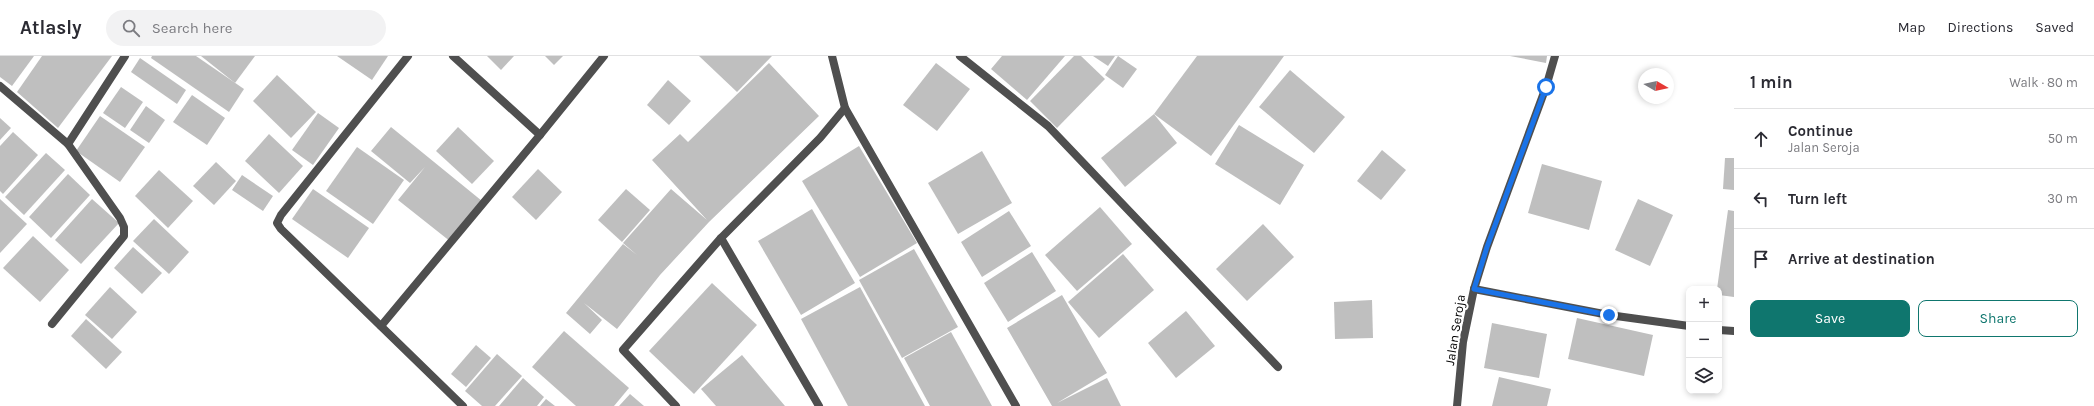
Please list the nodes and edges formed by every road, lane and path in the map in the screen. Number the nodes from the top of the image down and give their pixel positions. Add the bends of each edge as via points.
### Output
1 (125, 56) edge
2 (408, 56) edge
3 (453, 56) edge
4 (604, 56) edge
5 (832, 56) edge
6 (1555, 56) edge
7 (964, 57) edge
8 (0, 86) edge
9 (845, 108) junction
10 (540, 135) junction
11 (68, 144) junction
12 (721, 238) junction
13 (1474, 289) junction
14 (52, 324) dead end
15 (382, 326) junction
16 (1686, 326) edge
17 (1722, 330) edge
18 (1734, 331) edge
19 (1278, 367) dead end
20 (463, 406) edge
21 (676, 406) edge
22 (819, 406) edge
23 (1016, 406) edge
24 (1457, 406) edge

1 - 11 street
2 - 15 street via 277,223
3 - 10 street
4 - 10 street
5 - 9 street
6 - 13 street, Jalan Seroja
7 - 19 street via 1048,126
8 - 11 street
9 - 12 street via 820,138
9 - 23 street
10 - 15 street
11 - 14 street via 120,218 124,236
12 - 21 street via 623,350
12 - 22 street
13 - 16 street via 1609,315
13 - 24 street, Jalan Seroja via 1463,342
15 - 20 street
17 - 18 street

